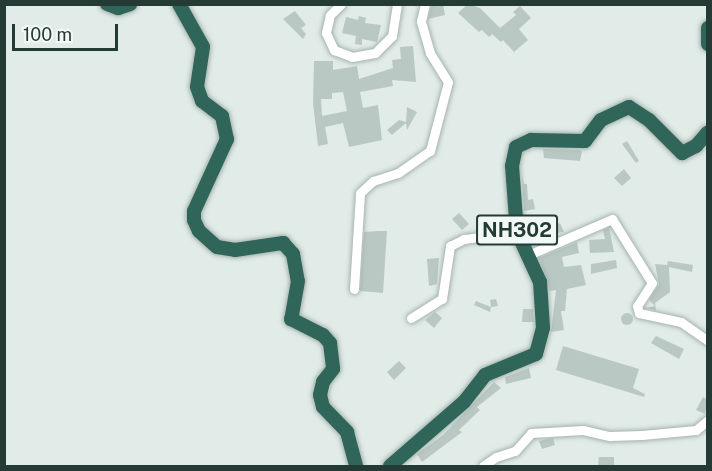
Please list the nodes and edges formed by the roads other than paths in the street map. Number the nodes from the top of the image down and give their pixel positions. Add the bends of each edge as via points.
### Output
1 (107, 4) edge
2 (130, 4) edge
3 (179, 4) edge
4 (341, 4) edge
5 (397, 4) edge
6 (425, 4) edge
7 (708, 28) edge
8 (708, 44) edge
9 (708, 132) edge
10 (517, 232) junction
11 (526, 255) junction
12 (354, 289) dead end
13 (411, 318) dead end
14 (708, 341) edge
15 (708, 420) edge
16 (356, 466) edge
17 (390, 466) edge
18 (483, 466) edge

1 - 2 highway via 118,8
3 - 16 highway via 203,47 197,87 202,100 222,116 227,139 194,211 194,220 199,231 217,247 235,250 283,243 293,254 298,281 291,319 330,343 333,369 323,382 320,395 323,407 347,432
4 - 5 street via 330,15 326,33 333,50 352,57 375,54 392,36
6 - 12 street via 421,21 430,53 448,82 430,151 398,173 373,181 360,193
7 - 8 highway
9 - 10 highway, NH302 via 696,146 682,153 650,120 629,107 601,120 585,141 524,142 516,147 513,156
10 - 11 highway, NH302
10 - 13 street via 464,239 450,246 442,298
11 - 14 street via 612,219 652,283 637,306 639,313 681,322
11 - 17 highway, NH302 via 540,282 543,328 536,354 485,375 464,402
15 - 18 street via 696,430 642,435 610,436 583,430 531,433 514,451

